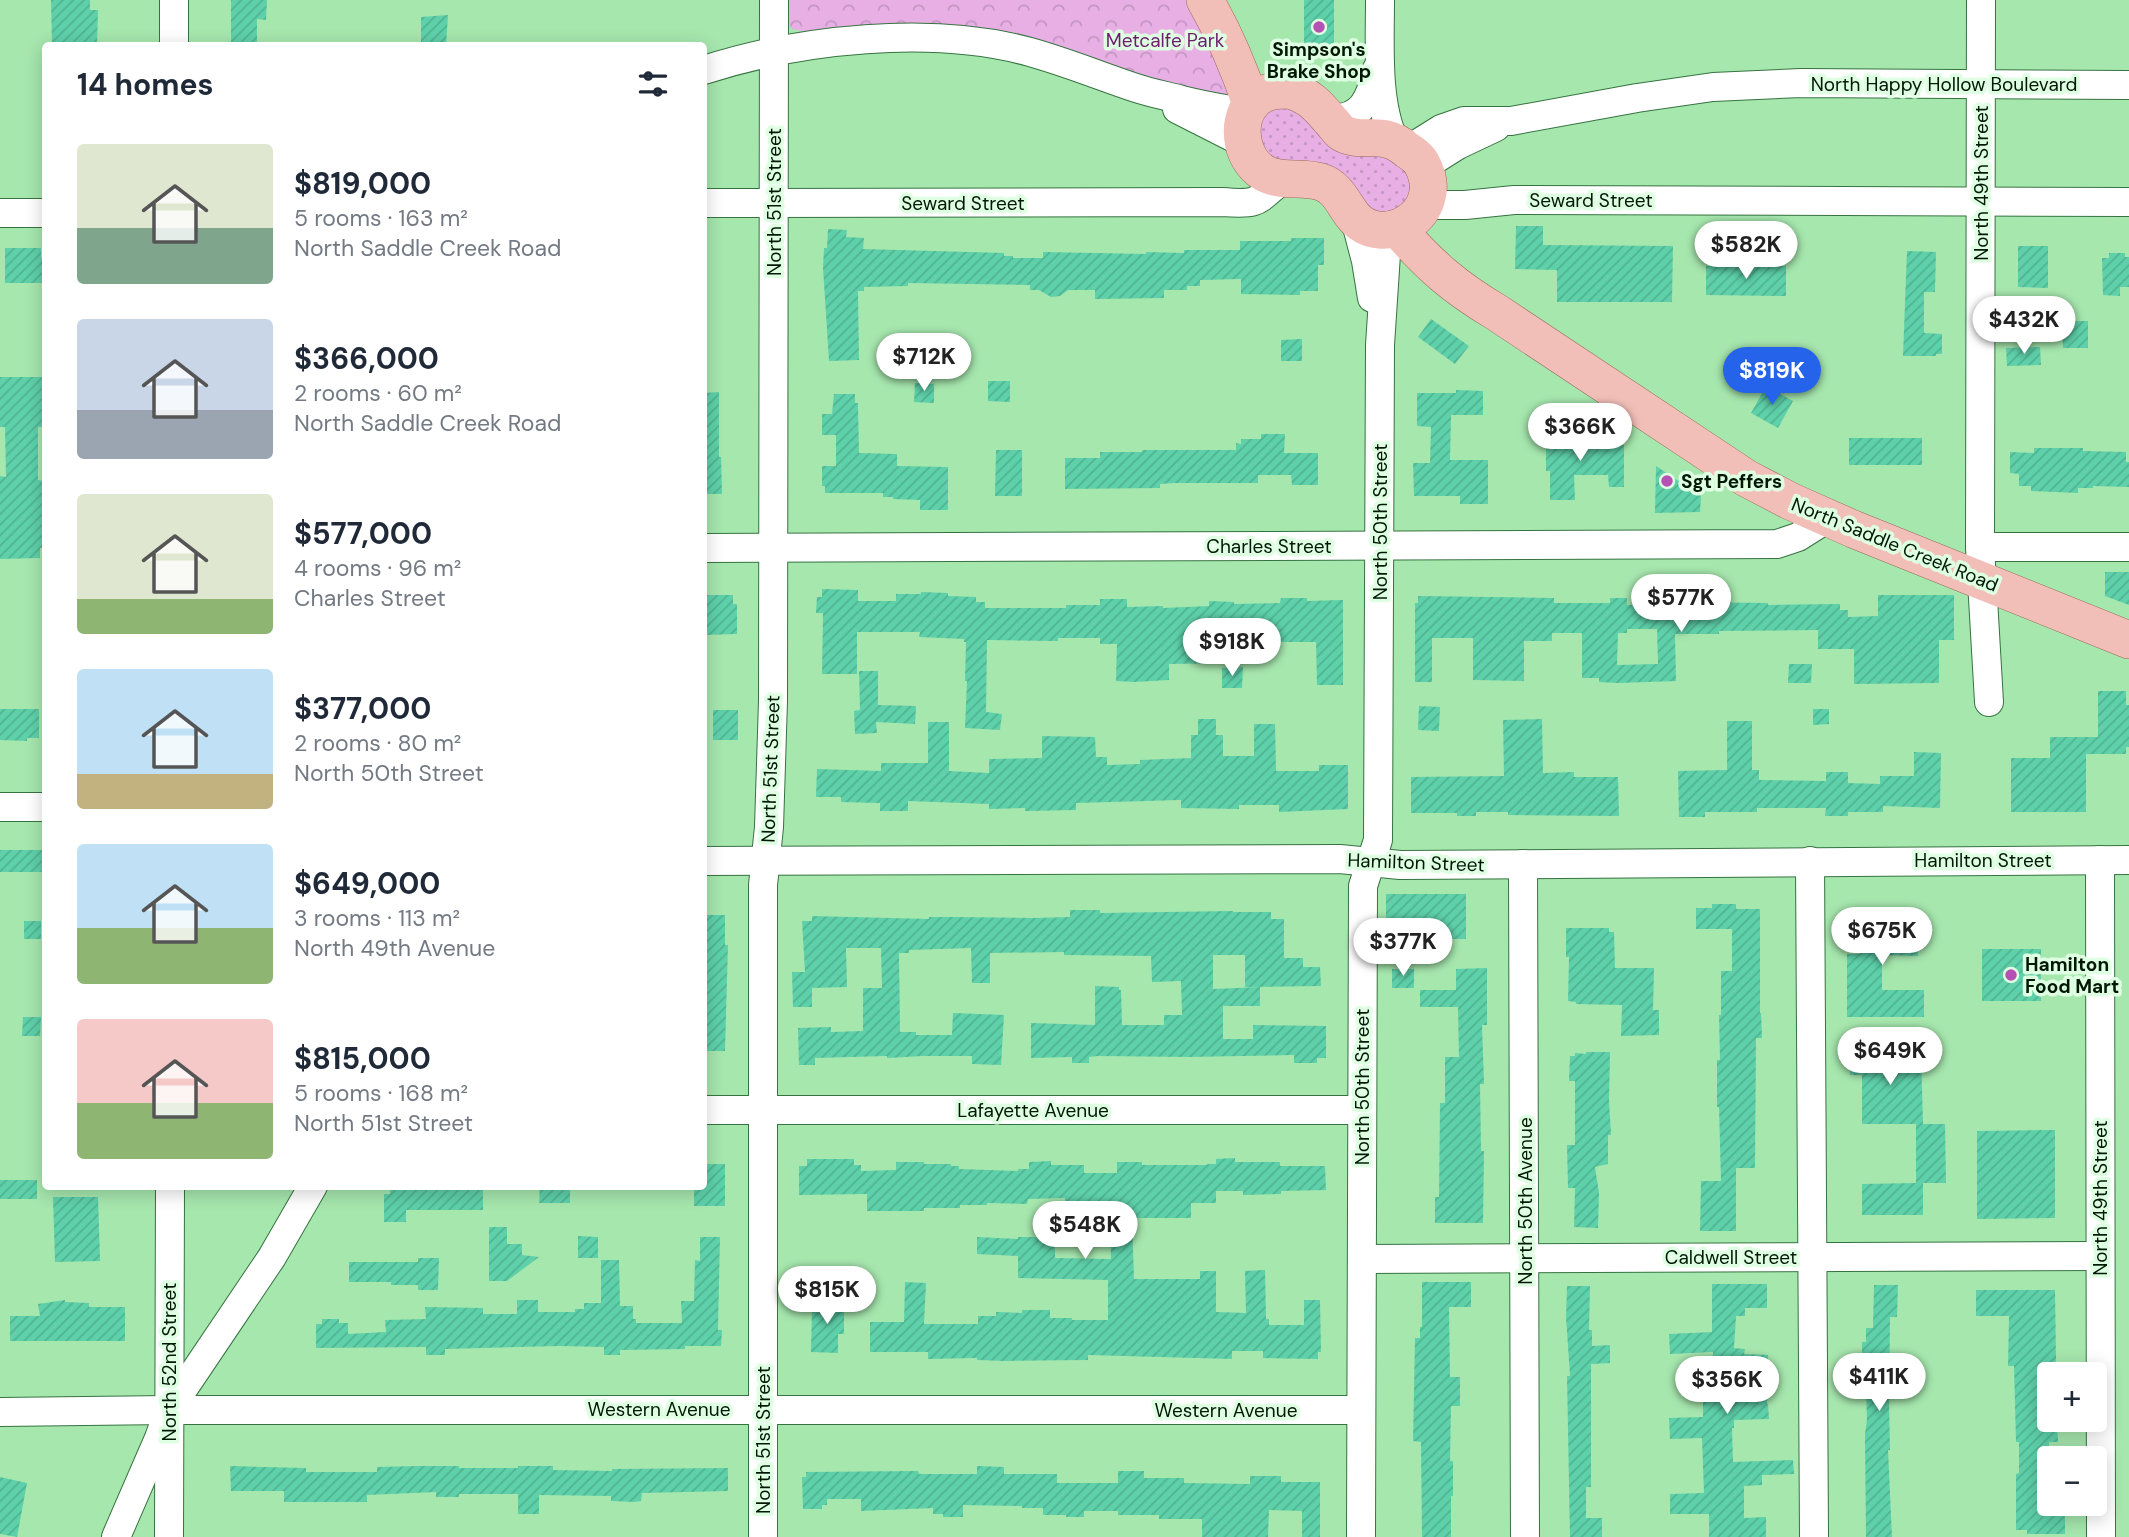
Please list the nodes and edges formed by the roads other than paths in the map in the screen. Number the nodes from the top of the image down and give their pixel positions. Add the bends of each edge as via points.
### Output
1 (174, 0) edge
2 (774, 0) edge
3 (1380, 0) edge
4 (1981, 0) edge
5 (1210, 9) edge
6 (174, 42) edge
7 (774, 52) junction
8 (1380, 53) junction
9 (707, 68) edge
10 (1981, 83) junction
11 (2129, 85) edge
12 (1290, 90) junction
13 (1328, 118) junction
14 (1247, 128) junction
15 (1283, 179) junction
16 (1410, 188) junction
17 (1981, 201) junction
18 (1222, 202) junction
19 (2129, 202) edge
20 (707, 203) edge
21 (774, 203) junction
22 (0, 213) edge
23 (42, 213) edge
24 (1356, 219) junction
25 (1380, 345) junction
26 (1828, 518) junction
27 (1380, 545) junction
28 (2129, 547) edge
29 (707, 548) edge
30 (773, 548) junction
31 (1981, 563) junction
32 (2129, 640) edge
33 (1989, 702) dead end
34 (0, 807) edge
35 (42, 807) edge
36 (766, 860) junction
37 (2100, 860) junction
38 (2129, 860) edge
39 (707, 861) edge
40 (1810, 861) junction
41 (1371, 863) junction
42 (1523, 864) junction
43 (707, 1110) edge
44 (764, 1110) junction
45 (1362, 1110) junction
46 (170, 1190) edge
47 (311, 1190) edge
48 (1813, 1256) junction
49 (2100, 1256) junction
50 (1525, 1258) junction
51 (1362, 1259) junction
52 (763, 1409) junction
53 (169, 1410) junction
54 (1361, 1410) junction
55 (0, 1412) edge
56 (116, 1537) edge
57 (169, 1537) edge
58 (763, 1537) edge
59 (1361, 1537) edge
60 (1525, 1537) edge
61 (1814, 1537) edge
62 (2101, 1537) edge

1 - 6 street
2 - 7 street, North 51st Street
3 - 8 street, North 50th Street
4 - 10 street, North 49th Street
5 - 12 main road via 1272,79
5 - 14 main road via 1240,73
7 - 9 street
7 - 14 street via 880,39 972,41 1028,52 1138,89 1214,107
7 - 21 street, North 51st Street
8 - 13 street, North 50th Street via 1373,90 1363,107 1347,117
8 - 16 street, North 50th Street via 1387,125
10 - 11 street, North Happy Hollow Boulevard
10 - 16 street, North Happy Hollow Boulevard via 1724,86 1511,121 1458,145
10 - 17 street, North 49th Street
12 - 13 main road via 1304,94
12 - 14 main road via 1258,96
13 - 16 main road via 1341,132 1355,138 1385,137
14 - 15 main road via 1256,167
14 - 18 street via 1250,174 1246,187
15 - 18 street, Seward Street via 1256,202
15 - 24 main road via 1307,179 1333,188
16 - 17 street, Seward Street via 1465,205 1514,200
16 - 24 main road via 1368,227
16 - 25 street, North 50th Street via 1387,240
16 - 26 main road, North Saddle Creek Road via 1427,229 1496,312 1746,478
17 - 19 street, Seward Street
17 - 31 street, North 49th Street
18 - 21 street, Seward Street
20 - 21 street, Seward Street
21 - 30 street, North 51st Street
22 - 23 street
24 - 25 street, North 50th Street
25 - 27 street, North 50th Street
26 - 27 street, Charles Street via 1777,544
26 - 31 main road, North Saddle Creek Road
27 - 30 street, Charles Street
27 - 41 street, North 50th Street via 1378,840
28 - 31 street
29 - 30 street, Charles Street
30 - 36 street, North 51st Street
31 - 32 main road, North Saddle Creek Road
31 - 33 street, North 49th Street
34 - 35 street
36 - 39 street, Hamilton Street
36 - 41 street, Hamilton Street via 1340,859
36 - 44 street, North 51st Street
37 - 38 street, Hamilton Street
37 - 40 street, Hamilton Street
37 - 49 street, North 49th Street
40 - 42 street, Hamilton Street
40 - 48 street
41 - 42 street, Hamilton Street
41 - 45 street, North 50th Street via 1363,886
42 - 50 street, North 50th Avenue
43 - 44 street, Lafayette Avenue
44 - 45 street, Lafayette Avenue
44 - 52 street, North 51st Street
45 - 51 street, North 50th Street
46 - 53 street, North 52nd Street
47 - 53 street via 272,1257
48 - 49 street, Caldwell Street
48 - 50 street, Caldwell Street
48 - 61 street
49 - 62 street, North 49th Street
50 - 51 street, Caldwell Street
50 - 60 street, North 50th Avenue
51 - 54 street, North 50th Street
52 - 53 street, Western Avenue
52 - 54 street, Western Avenue
52 - 58 street, North 51st Street
53 - 55 street, Western Avenue
53 - 56 street
53 - 57 street, North 52nd Street
54 - 59 street, North 50th Street

